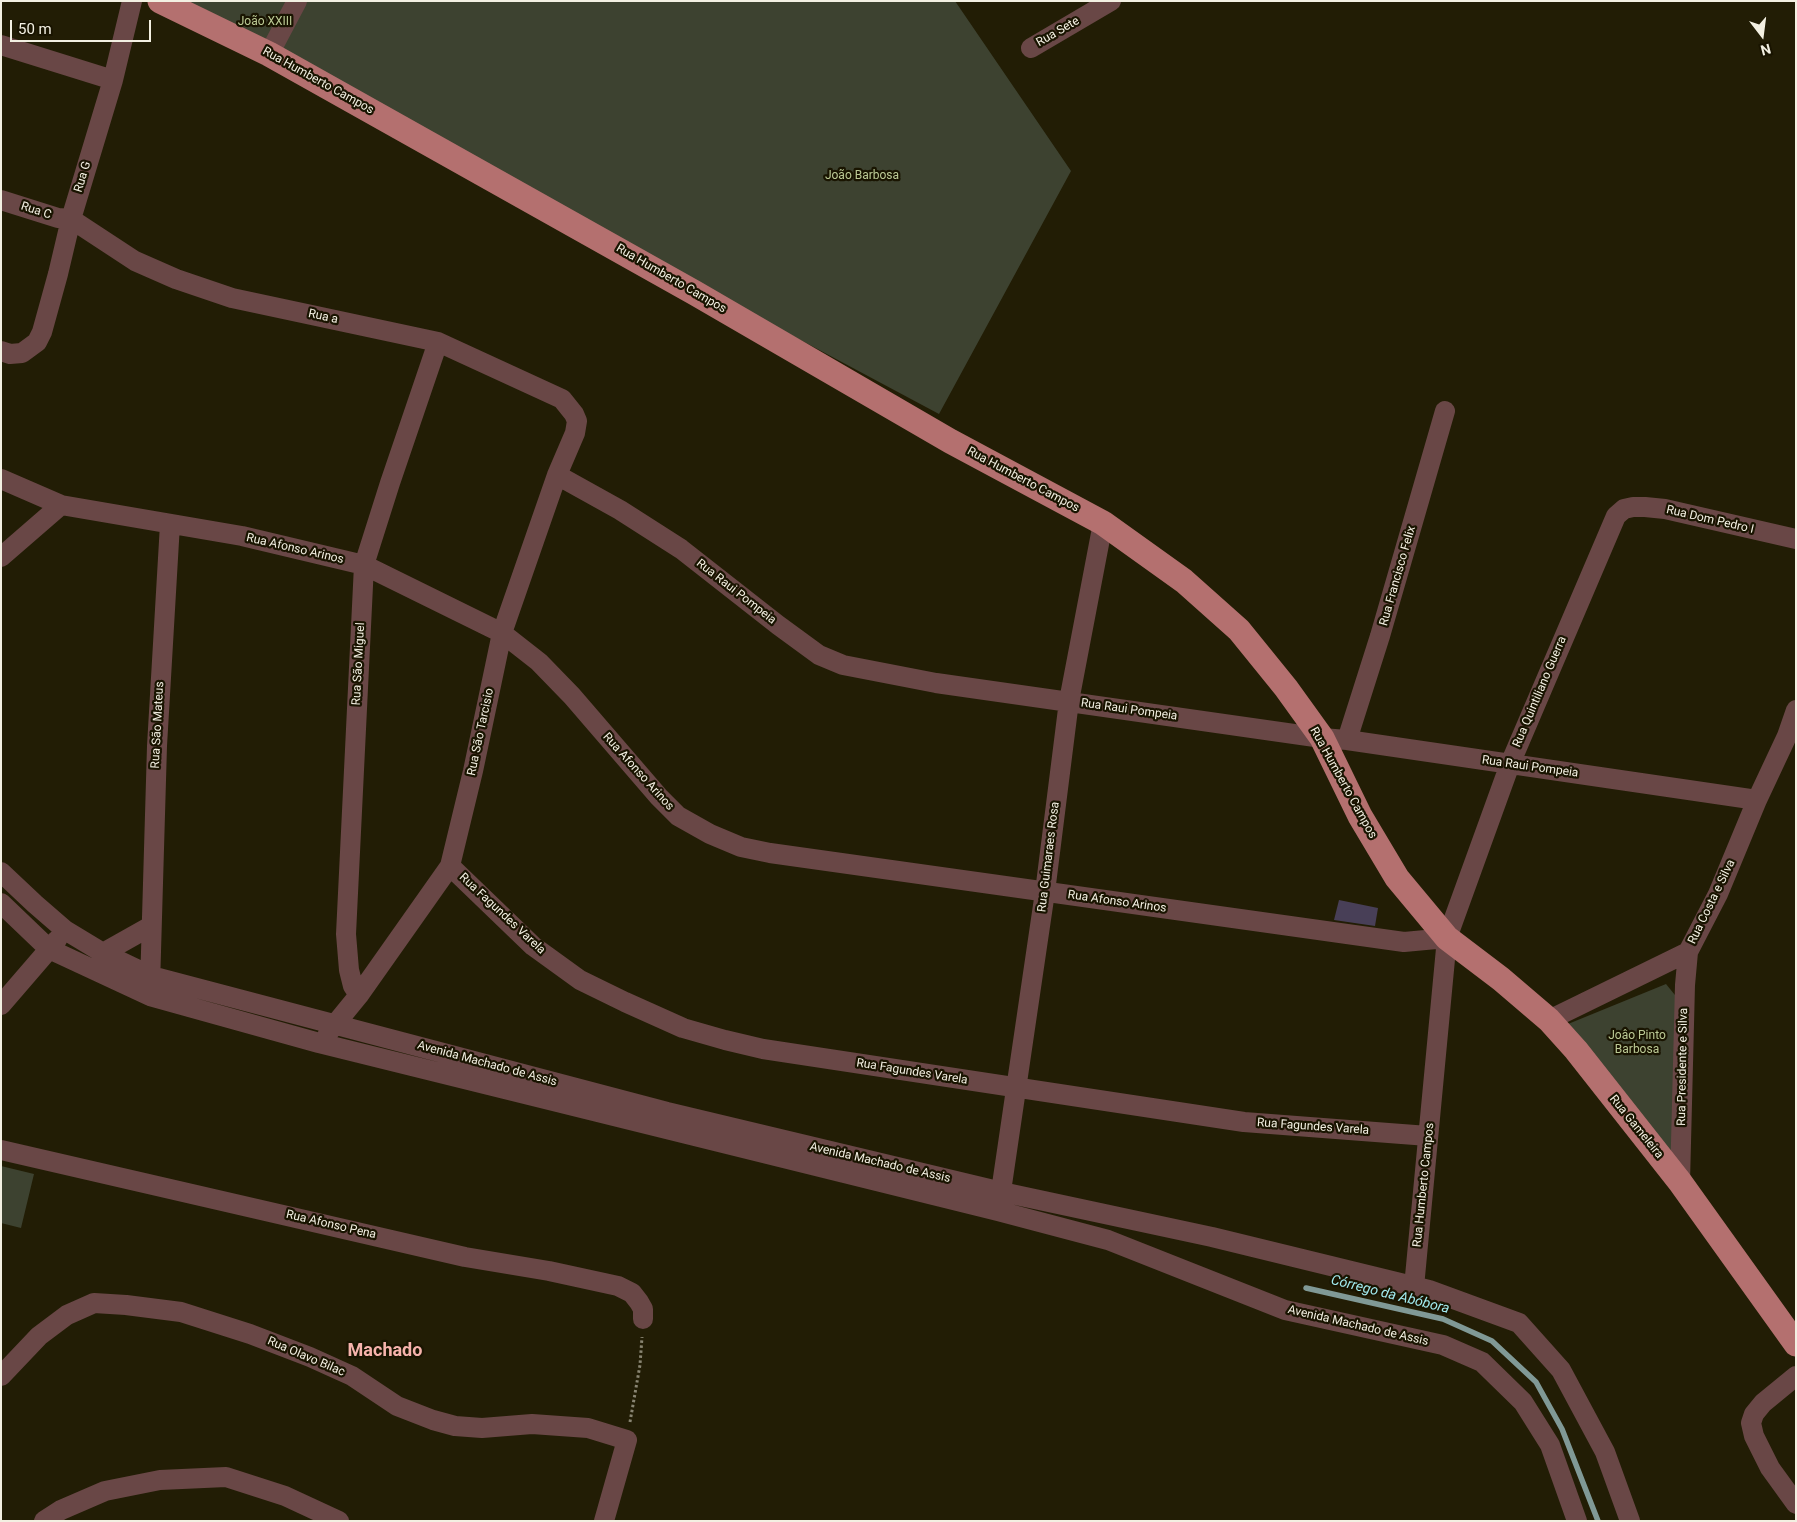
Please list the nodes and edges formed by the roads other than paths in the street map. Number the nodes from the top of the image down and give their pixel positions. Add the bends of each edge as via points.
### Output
1 (132, 1) edge
2 (160, 1) edge
3 (297, 1) edge
4 (1111, 1) edge
5 (1, 45) edge
6 (1031, 48) dead end
7 (269, 54) junction
8 (113, 80) junction
9 (1, 200) edge
10 (71, 219) junction
11 (438, 342) junction
12 (1, 351) edge
13 (1445, 411) dead end
14 (574, 414) joint
15 (557, 475) junction
16 (1, 479) edge
17 (61, 505) junction
18 (1624, 509) joint
19 (1103, 523) junction
20 (170, 524) junction
21 (1796, 539) edge
22 (1, 557) edge
23 (364, 566) junction
24 (502, 633) junction
25 (1069, 701) junction
26 (1796, 710) edge
27 (1322, 738) junction
28 (1347, 740) junction
29 (1510, 764) junction
30 (1757, 800) junction
31 (450, 866) junction
32 (1, 872) edge
33 (1045, 892) junction
34 (1, 903) edge
35 (151, 926) junction
36 (65, 930) junction
37 (1447, 938) junction
38 (49, 949) junction
39 (1688, 952) junction
40 (103, 953) junction
41 (150, 976) junction
42 (150, 996) junction
43 (359, 996) junction
44 (1, 1005) edge
45 (1549, 1020) junction
46 (335, 1024) junction
47 (319, 1043) junction
48 (1017, 1088) junction
49 (1428, 1136) junction
50 (1, 1150) edge
51 (1680, 1182) junction
52 (1000, 1201) junction
53 (1414, 1287) junction
54 (643, 1319) road end
55 (1796, 1344) edge
56 (1, 1376) edge
57 (1796, 1376) edge
58 (1796, 1504) edge
59 (44, 1521) edge
60 (339, 1521) edge
61 (604, 1521) edge
62 (1577, 1521) edge
63 (1630, 1521) edge

1 - 8 street, Rua G
2 - 7 main road, Rua Humberto Campos
3 - 7 street
4 - 6 street, Rua Sete
5 - 8 street
7 - 19 main road, Rua Humberto Campos via 695,293 950,441
8 - 10 street, Rua G
9 - 10 street, Rua C
10 - 11 street, Rua a via 135,261 232,298
10 - 12 street, Rua G via 45,325 37,342 22,353
11 - 14 street, Rua a via 562,399
11 - 23 street, Rua São Miguel
13 - 28 street, Rua Francisco Felix
14 - 15 street, Rua São Tarcisio via 575,433
15 - 24 street, Rua São Tarcisio
15 - 25 street, Rua Raui Pompeia via 680,549 820,655 843,665 888,674
16 - 17 street, Rua Afonso Arinos
17 - 20 street, Rua Afonso Arinos
17 - 22 street
18 - 21 street, Rua Dom Pedro I via 1645,506 1665,509
18 - 29 street, Rua Quintiliano Guerra via 1616,516 1604,542
19 - 25 street, Rua Guimaraes Rosa
19 - 27 main road, Rua Humberto Campos via 1184,581 1239,630
20 - 23 street, Rua Afonso Arinos via 242,536
20 - 35 street, Rua São Mateus via 157,746
23 - 24 street, Rua Afonso Arinos
23 - 43 street, Rua São Miguel via 346,934 349,970
24 - 31 street, Rua São Tarcisio
24 - 33 street, Rua Afonso Arinos via 546,669 572,696 678,816 710,834 741,847 770,853
25 - 27 street, Rua Raui Pompeia
25 - 33 street, Rua Guimaraes Rosa
26 - 30 street, Rua Costa e Silva
27 - 28 street, Rua Raui Pompeia
27 - 37 main road, Rua Humberto Campos via 1360,816 1397,878
28 - 29 street, Rua Raui Pompeia
29 - 30 street, Rua Raui Pompeia
29 - 37 street, Rua Quintiliano Guerra
30 - 39 street, Rua Costa e Silva via 1718,894
31 - 43 street, Rua São Tarcisio
31 - 48 street, Rua Fagundes Varela via 533,946 580,980 683,1028 763,1049
32 - 36 street, Avenida Machado de Assis
33 - 37 street, Rua Afonso Arinos via 1404,942
33 - 48 street, Rua Guimaraes Rosa
34 - 38 street, Avenida Machado de Assis
35 - 40 street
35 - 41 street, Rua São Mateus
36 - 38 street
36 - 40 street, Avenida Machado de Assis
37 - 45 main road, Rua Gameleira
37 - 49 street, Rua Humberto Campos
38 - 42 street, Avenida Machado de Assis
38 - 44 street
39 - 45 street, Rua Costa e Silva
39 - 51 street, Rua Presidente e Silva
40 - 41 street, Avenida Machado de Assis
41 - 42 street, Rua São Mateus
41 - 46 street, Avenida Machado de Assis
42 - 47 street, Avenida Machado de Assis
43 - 46 street, Rua São Tarcisio
45 - 51 main road, Rua Gameleira
46 - 47 street, Rua São Tarcisio
46 - 52 street, Avenida Machado de Assis
47 - 52 street, Avenida Machado de Assis
48 - 49 street, Rua Fagundes Varela via 1244,1122
48 - 52 street, Rua Guimaraes Rosa
49 - 53 street, Rua Humberto Campos
50 - 54 street, Rua Afonso Pena via 465,1257 618,1286 632,1293 639,1302
51 - 55 main road, Rua Gameleira
52 - 53 street, Avenida Machado de Assis via 1212,1236
52 - 62 street, Avenida Machado de Assis via 1286,1310 1443,1345 1482,1362 1522,1402 1550,1445
53 - 63 street, Avenida Machado de Assis via 1519,1324 1561,1370 1605,1452
56 - 61 street, Rua Olavo Bilac via 39,1336 67,1315 94,1303 181,1312 310,1357 352,1376 397,1406 433,1420 482,1428 532,1424 588,1428 627,1440
57 - 58 street via 1763,1403 1751,1423 1770,1468
59 - 60 street via 105,1491 160,1480 226,1477 285,1496

